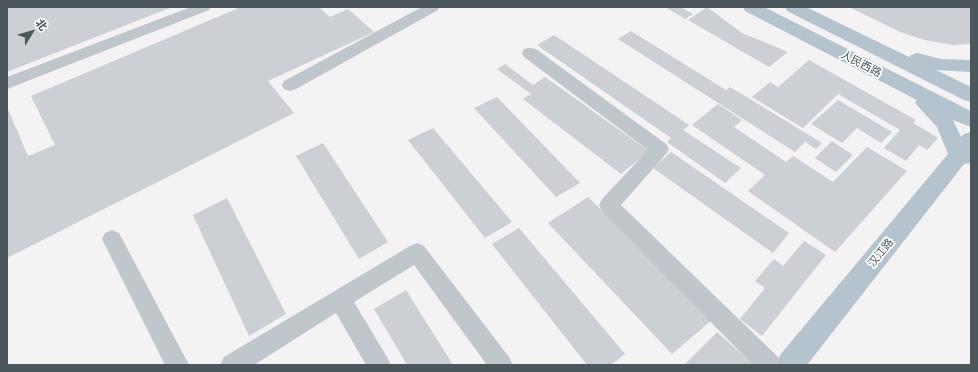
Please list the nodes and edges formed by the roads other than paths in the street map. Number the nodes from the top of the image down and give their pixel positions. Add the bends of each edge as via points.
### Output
1 (204, 7) edge
2 (433, 7) edge
3 (751, 7) edge
4 (793, 7) edge
5 (876, 47) junction
6 (530, 53) dead end
7 (971, 66) edge
8 (7, 83) edge
9 (290, 85) dead end
10 (913, 90) junction
11 (971, 95) edge
12 (971, 120) edge
13 (967, 150) edge
14 (112, 239) dead end
15 (340, 299) junction
16 (177, 365) edge
17 (232, 365) edge
18 (379, 365) edge
19 (501, 365) edge
20 (770, 365) edge
21 (790, 365) edge

1 - 8 street
2 - 9 street
3 - 10 main road, 人民西路
4 - 5 main road, 人民西路
5 - 7 main road via 941,66
5 - 11 main road, 人民西路
6 - 20 street via 660,149 609,205
10 - 12 main road, 人民西路
10 - 13 main road
13 - 21 main road, 汉江路
14 - 16 street
15 - 17 street
15 - 18 street
15 - 19 street via 417,252

